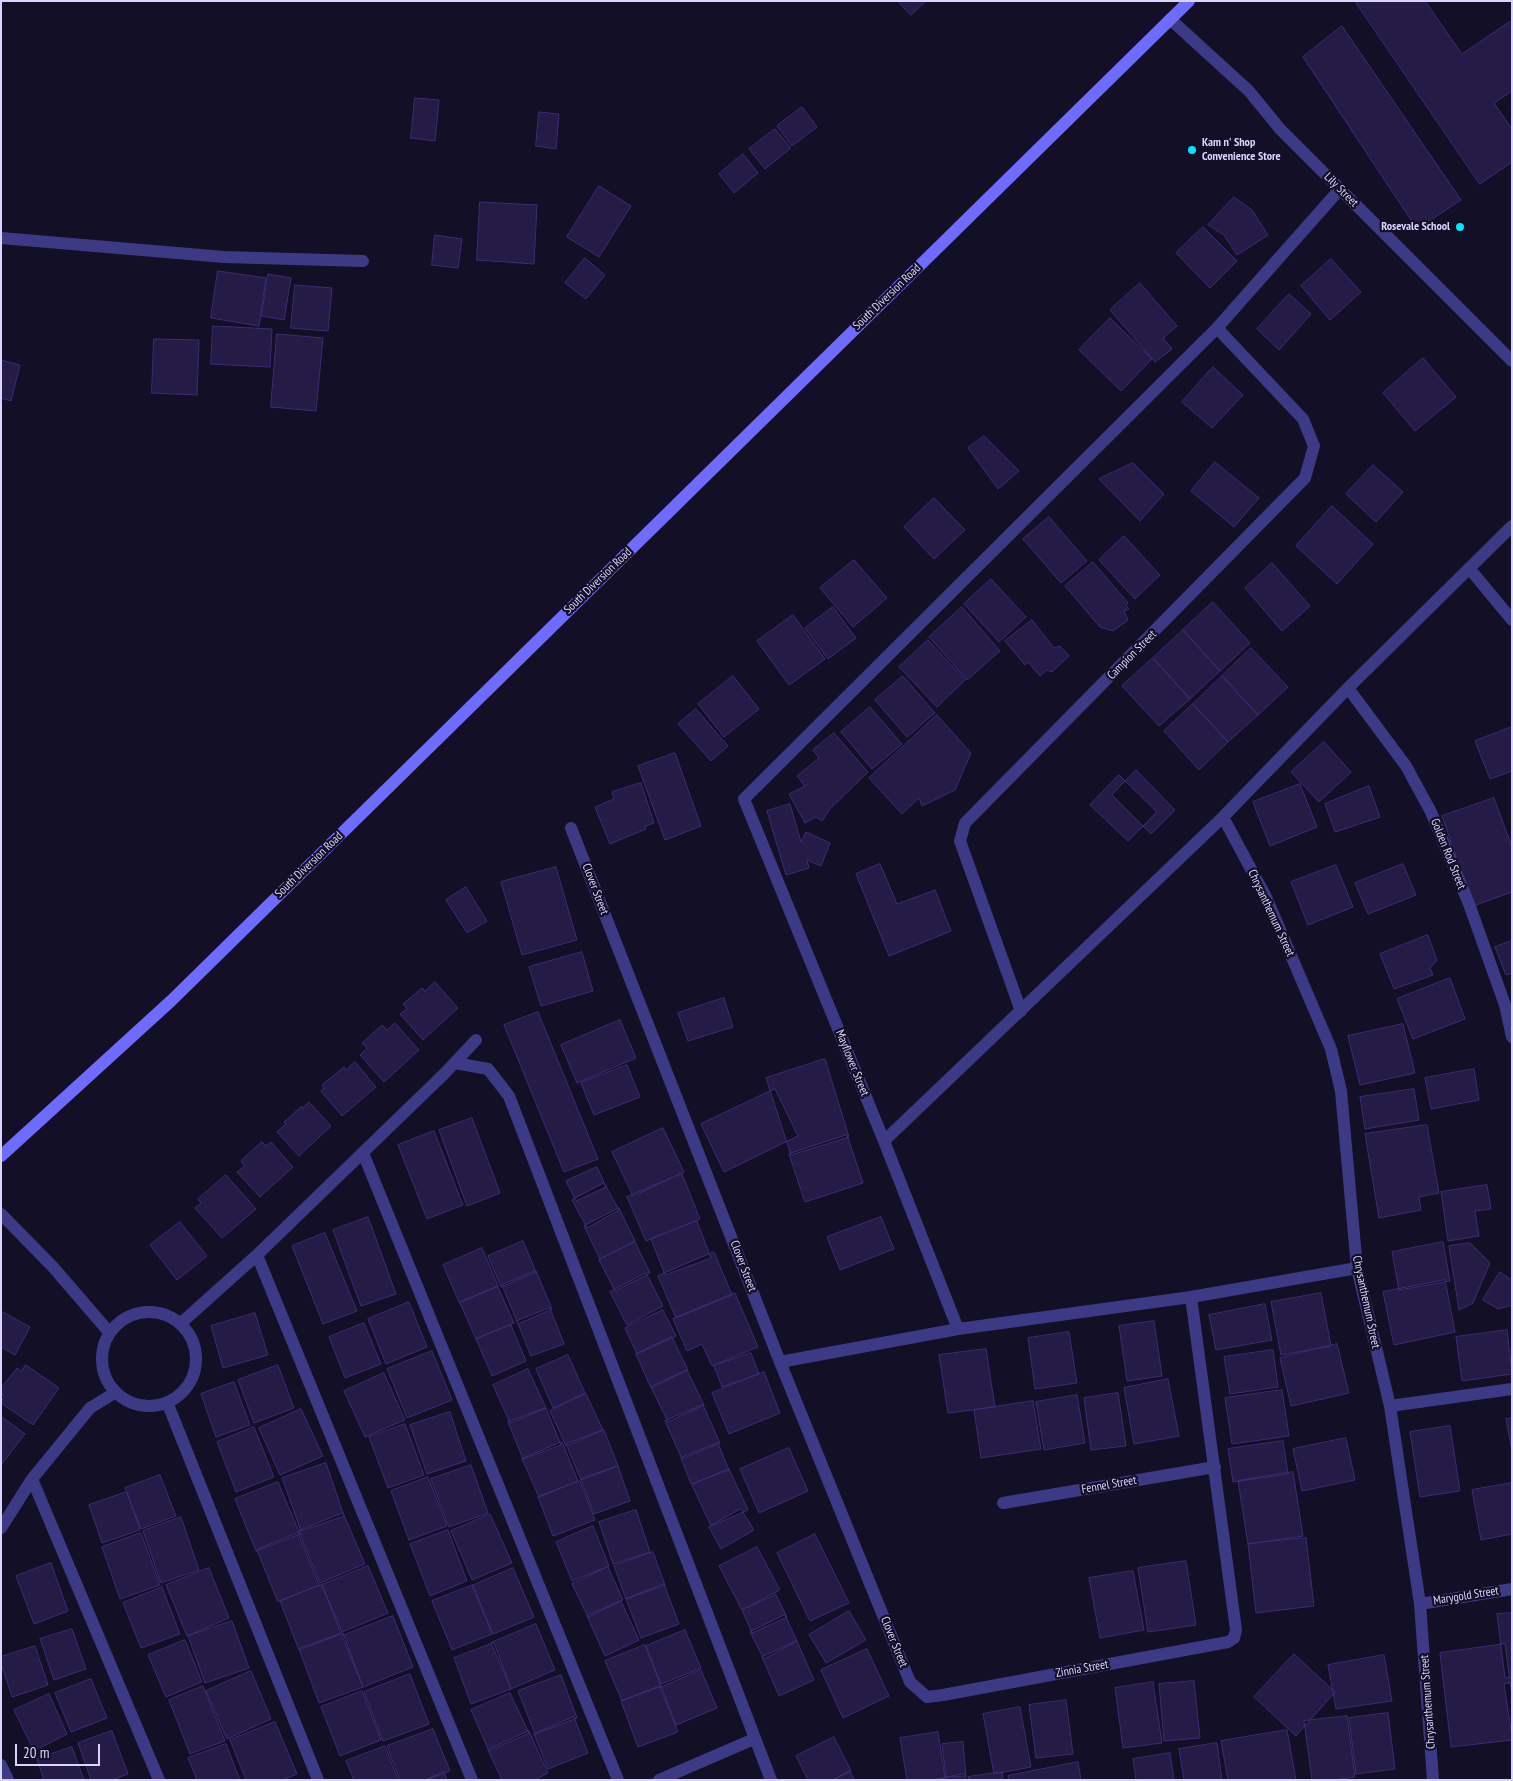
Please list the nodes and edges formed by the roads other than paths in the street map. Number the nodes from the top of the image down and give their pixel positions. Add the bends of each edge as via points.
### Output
1 (1189, 1) edge
2 (1170, 19) junction
3 (1340, 189) junction
4 (1, 238) edge
5 (363, 261) dead end
6 (1217, 328) junction
7 (1512, 362) edge
8 (1512, 526) edge
9 (1469, 568) junction
10 (1512, 620) edge
11 (1348, 688) junction
12 (1222, 817) junction
13 (571, 828) dead end
14 (1021, 1011) junction
15 (1512, 1037) edge
16 (476, 1040) dead end
17 (455, 1063) junction
18 (884, 1141) junction
19 (363, 1153) junction
20 (1, 1156) edge
21 (1, 1214) edge
22 (257, 1255) junction
23 (1357, 1268) junction
24 (1191, 1296) junction
25 (180, 1324) junction
26 (958, 1329) junction
27 (109, 1332) junction
28 (780, 1362) junction
29 (1512, 1389) edge
30 (116, 1392) junction
31 (167, 1402) junction
32 (1390, 1406) junction
33 (1215, 1467) junction
34 (32, 1479) junction
35 (1003, 1503) dead end
36 (1, 1528) edge
37 (1512, 1589) edge
38 (1420, 1604) junction
39 (927, 1697) joint
40 (754, 1739) junction
41 (1, 1765) edge
42 (8, 1780) edge
43 (159, 1780) edge
44 (318, 1780) edge
45 (472, 1780) edge
46 (618, 1780) edge
47 (659, 1780) edge
48 (770, 1780) edge
49 (1433, 1780) edge

1 - 2 main road, South Diversion Road
2 - 3 street, Lily Street via 1249,92 1280,129
2 - 20 main road, South Diversion Road via 172,1000
3 - 6 street
3 - 7 street, Lily Street
4 - 5 street via 224,257
6 - 14 street, Campion Street via 1303,419 1314,446 1305,478 966,824 960,841
6 - 18 street, Mayflower Street via 744,799
8 - 9 street
9 - 10 street
9 - 11 street
11 - 12 street
11 - 15 street, Golden Rod Street via 1406,766 1431,812 1469,904 1505,1005
12 - 14 street
12 - 23 street, Chrysanthemum Street via 1266,897 1331,1049 1341,1091
13 - 28 street, Clover Street
14 - 18 street
16 - 17 street
17 - 19 street
17 - 40 street via 488,1069 509,1096
18 - 26 street, Mayflower Street
19 - 22 street
19 - 46 street
21 - 27 street via 53,1267
22 - 25 street
22 - 45 street
23 - 24 street
23 - 32 street, Chrysanthemum Street
24 - 26 street
24 - 33 street
25 - 27 street via 169,1316 143,1312 130,1315
25 - 31 street via 194,1347 194,1373 179,1396
26 - 28 street
27 - 30 street via 101,1358 108,1383
28 - 39 street, Clover Street via 910,1682
29 - 32 street
30 - 31 street via 141,1406
30 - 34 street via 90,1408
31 - 44 street
32 - 38 street, Chrysanthemum Street
33 - 35 street, Fennel Street
33 - 39 street, Zinnia Street via 1236,1630 1234,1638 1228,1642
34 - 36 street
34 - 43 street
37 - 38 street, Marygold Street
38 - 49 street, Chrysanthemum Street
40 - 47 street
40 - 48 street
41 - 42 street

